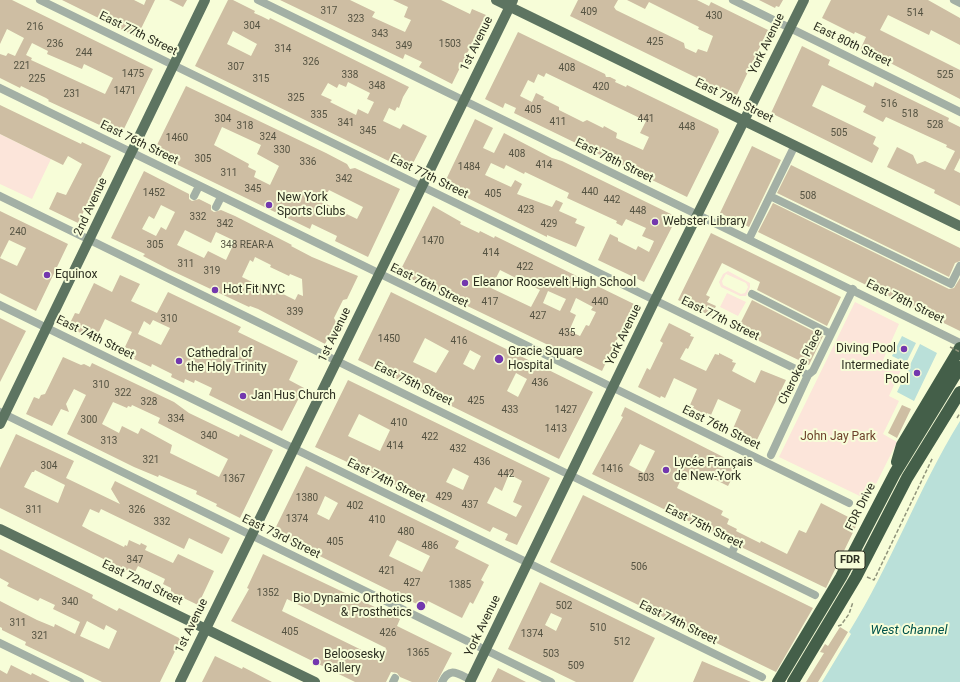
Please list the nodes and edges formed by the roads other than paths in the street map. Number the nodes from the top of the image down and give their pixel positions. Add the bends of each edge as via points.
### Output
1 (40, 0) edge
2 (205, 0) edge
3 (258, 0) edge
4 (496, 0) edge
5 (733, 0) edge
6 (804, 0) edge
7 (954, 0) edge
8 (512, 3) edge
9 (960, 3) edge
10 (790, 28) junction
11 (173, 65) junction
12 (0, 88) edge
13 (464, 101) junction
14 (960, 112) edge
15 (744, 120) junction
16 (795, 145) junction
17 (130, 152) junction
18 (199, 186) junction
19 (423, 187) junction
20 (0, 196) edge
21 (194, 196) dead end
22 (770, 196) junction
23 (221, 197) junction
24 (216, 207) dead end
25 (698, 214) junction
26 (960, 226) edge
27 (749, 239) junction
28 (90, 240) junction
29 (960, 266) edge
30 (379, 274) junction
31 (853, 289) junction
32 (752, 294) dead end
33 (655, 300) junction
34 (0, 305) edge
35 (48, 328) junction
36 (831, 334) junction
37 (960, 343) edge
38 (955, 347) edge
39 (337, 360) junction
40 (960, 367) edge
41 (808, 375) junction
42 (613, 388) junction
43 (960, 392) edge
44 (2, 413) edge
45 (0, 424) edge
46 (294, 449) junction
47 (771, 455) dead end
48 (895, 473) junction
49 (570, 476) junction
50 (849, 503) dead end
51 (0, 528) edge
52 (251, 536) junction
53 (736, 544) dead end
54 (731, 554) junction
55 (528, 563) junction
56 (815, 595) dead end
57 (206, 629) junction
58 (0, 643) edge
59 (486, 650) junction
60 (762, 678) dead end
61 (470, 681) edge
62 (80, 682) edge
63 (180, 682) edge
64 (315, 682) edge
65 (442, 682) edge
66 (551, 682) edge
67 (778, 682) edge
68 (793, 682) edge

1 - 11 street, East 77th Street
2 - 11 main road, 2nd Avenue
3 - 13 street, East 78th Street
4 - 8 main road, East 79th Street
5 - 10 street, East 80th Street
6 - 10 main road, York Avenue
7 - 9 street
8 - 13 main road, 1st Avenue
8 - 15 main road, East 79th Street
10 - 14 street, East 80th Street
10 - 15 main road, York Avenue
11 - 17 main road, 2nd Avenue
11 - 19 street, East 77th Street
12 - 17 street, East 76th Street
13 - 19 main road, 1st Avenue
13 - 25 street, East 78th Street
15 - 16 main road, East 79th Street
15 - 25 main road, York Avenue
16 - 22 street
16 - 26 main road, East 79th Street
17 - 18 street, East 76th Street
17 - 28 main road, 2nd Avenue
18 - 21 street
18 - 23 street, East 76th Street
19 - 30 main road, 1st Avenue
19 - 33 street, East 77th Street
20 - 28 street, East 75th Street
22 - 27 street
22 - 29 street via 951,284
23 - 24 street
23 - 30 street, East 76th Street
25 - 27 street, East 78th Street
25 - 33 main road, York Avenue
27 - 31 street, East 78th Street
28 - 35 main road, 2nd Avenue
28 - 39 street, East 75th Street
30 - 39 main road, 1st Avenue
30 - 42 street, East 76th Street
31 - 36 street, Cherokee Place
31 - 37 street, East 78th Street
32 - 36 street
33 - 41 street, East 77th Street
33 - 42 main road, York Avenue
34 - 35 street, East 74th Street
35 - 44 main road, 2nd Avenue
35 - 46 street, East 74th Street
36 - 41 street, Cherokee Place via 813,371
38 - 48 highway via 902,445
39 - 46 main road, 1st Avenue
39 - 49 street, East 75th Street
40 - 48 highway, FDR Drive / FDR
41 - 47 street, Cherokee Place
42 - 49 main road, York Avenue
42 - 50 street, East 76th Street
43 - 68 highway, FDR via 906,478 856,577
44 - 45 main road, 2nd Avenue
44 - 52 street, East 73rd Street
46 - 52 main road, 1st Avenue
46 - 55 street, East 74th Street
48 - 67 highway, FDR Drive / FDR via 841,577
49 - 54 street, East 75th Street
49 - 55 main road, York Avenue
51 - 57 main road, East 72nd Street
52 - 57 main road, 1st Avenue
52 - 59 street, East 73rd Street
53 - 54 street
54 - 56 street, East 75th Street
55 - 59 main road, York Avenue
55 - 60 street, East 74th Street
57 - 63 main road, 1st Avenue
57 - 64 main road, East 72nd Street
58 - 62 street
59 - 61 main road, York Avenue
59 - 66 street, East 73rd Street
61 - 65 street via 455,672 450,672

